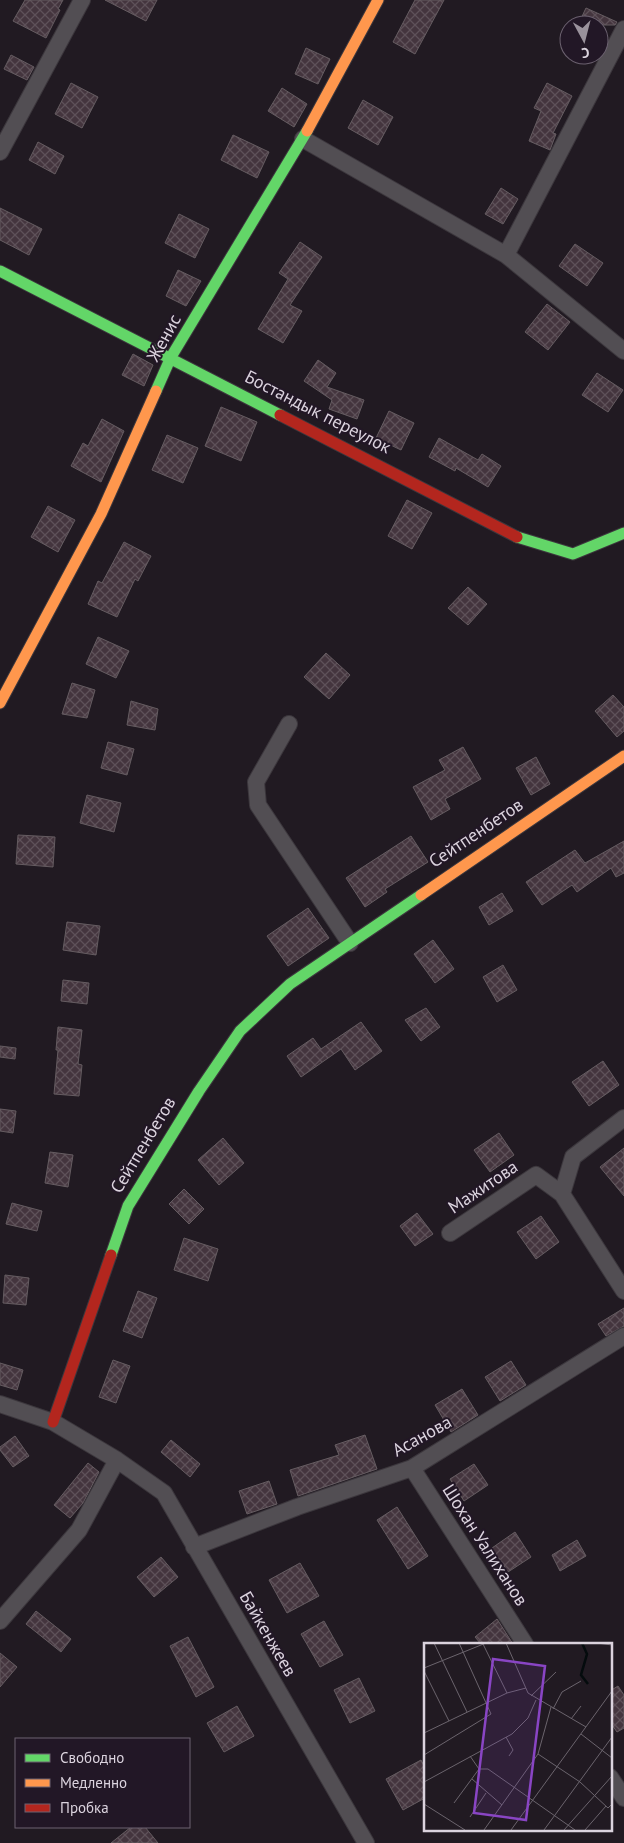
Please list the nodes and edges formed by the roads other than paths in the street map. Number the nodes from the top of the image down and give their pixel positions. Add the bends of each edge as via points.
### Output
1 (82, 0) edge
2 (378, 0) edge
3 (624, 29) edge
4 (303, 139) junction
5 (0, 152) edge
6 (506, 255) junction
7 (0, 270) edge
8 (624, 351) edge
9 (171, 357) junction
10 (624, 533) edge
11 (0, 703) edge
12 (289, 724) dead end
13 (624, 756) edge
14 (350, 943) junction
15 (624, 1118) edge
16 (562, 1194) junction
17 (450, 1233) dead end
18 (624, 1291) edge
19 (624, 1336) edge
20 (0, 1404) edge
21 (53, 1422) junction
22 (117, 1460) junction
23 (412, 1468) junction
24 (194, 1547) junction
25 (0, 1621) edge
26 (524, 1643) edge
27 (612, 1780) edge
28 (624, 1798) edge
29 (366, 1843) edge

1 - 5 street
2 - 4 street, Женис
3 - 6 street
4 - 6 street
4 - 9 street, Женис
6 - 8 street
7 - 9 street, Бостандык переулок
9 - 10 street, Бостандык переулок via 519,538 573,554
9 - 11 street, Женис via 101,514
12 - 14 street via 256,782 258,805
13 - 14 street, Сейтпенбетов
14 - 21 street, Сейтпенбетов via 290,984 240,1031 158,1157 128,1206
15 - 16 street via 573,1157
16 - 17 street, Мажитова via 536,1175
16 - 18 street, Мажитова
19 - 23 street, Асанова
20 - 21 street, Байкенжеев
21 - 22 street, Байкенжеев
22 - 24 street, Байкенжеев via 164,1493
22 - 25 street via 79,1530
23 - 24 street, Асанова via 297,1507
23 - 26 street, Шохан Уалиханов
24 - 29 street, Байкенжеев
27 - 28 street

